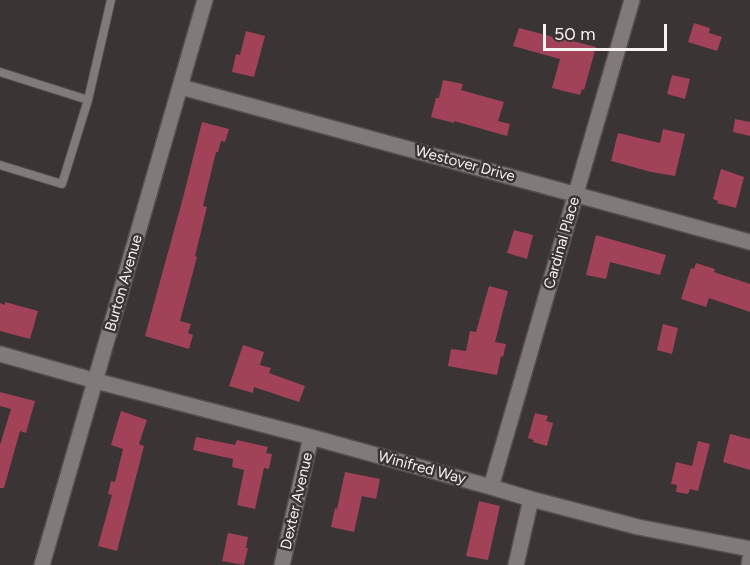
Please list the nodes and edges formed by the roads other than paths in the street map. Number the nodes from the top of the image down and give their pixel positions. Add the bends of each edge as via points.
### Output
1 (111, 0) edge
2 (205, 0) edge
3 (632, 0) edge
4 (0, 72) edge
5 (181, 87) junction
6 (88, 100) junction
7 (0, 165) edge
8 (576, 194) junction
9 (750, 242) edge
10 (0, 354) edge
11 (96, 381) junction
12 (311, 437) junction
13 (491, 487) junction
14 (531, 499) junction
15 (750, 549) edge
16 (750, 558) edge
17 (42, 565) edge
18 (282, 565) edge
19 (516, 565) edge
20 (749, 565) edge

1 - 6 lane
2 - 5 street, Burton Avenue
3 - 8 street, Cardinal Place
4 - 6 lane
5 - 8 street, Westover Drive
5 - 11 street, Burton Avenue
6 - 7 lane via 62,184
8 - 9 street, Westover Drive
8 - 13 street, Cardinal Place
10 - 11 street, Winifred Way
11 - 12 street, Winifred Way
11 - 17 street, Burton Avenue
12 - 13 street, Winifred Way
12 - 18 street, Dexter Avenue
13 - 14 street, Winifred Way
14 - 15 street, Winifred Way via 638,527
14 - 19 street
16 - 20 street

